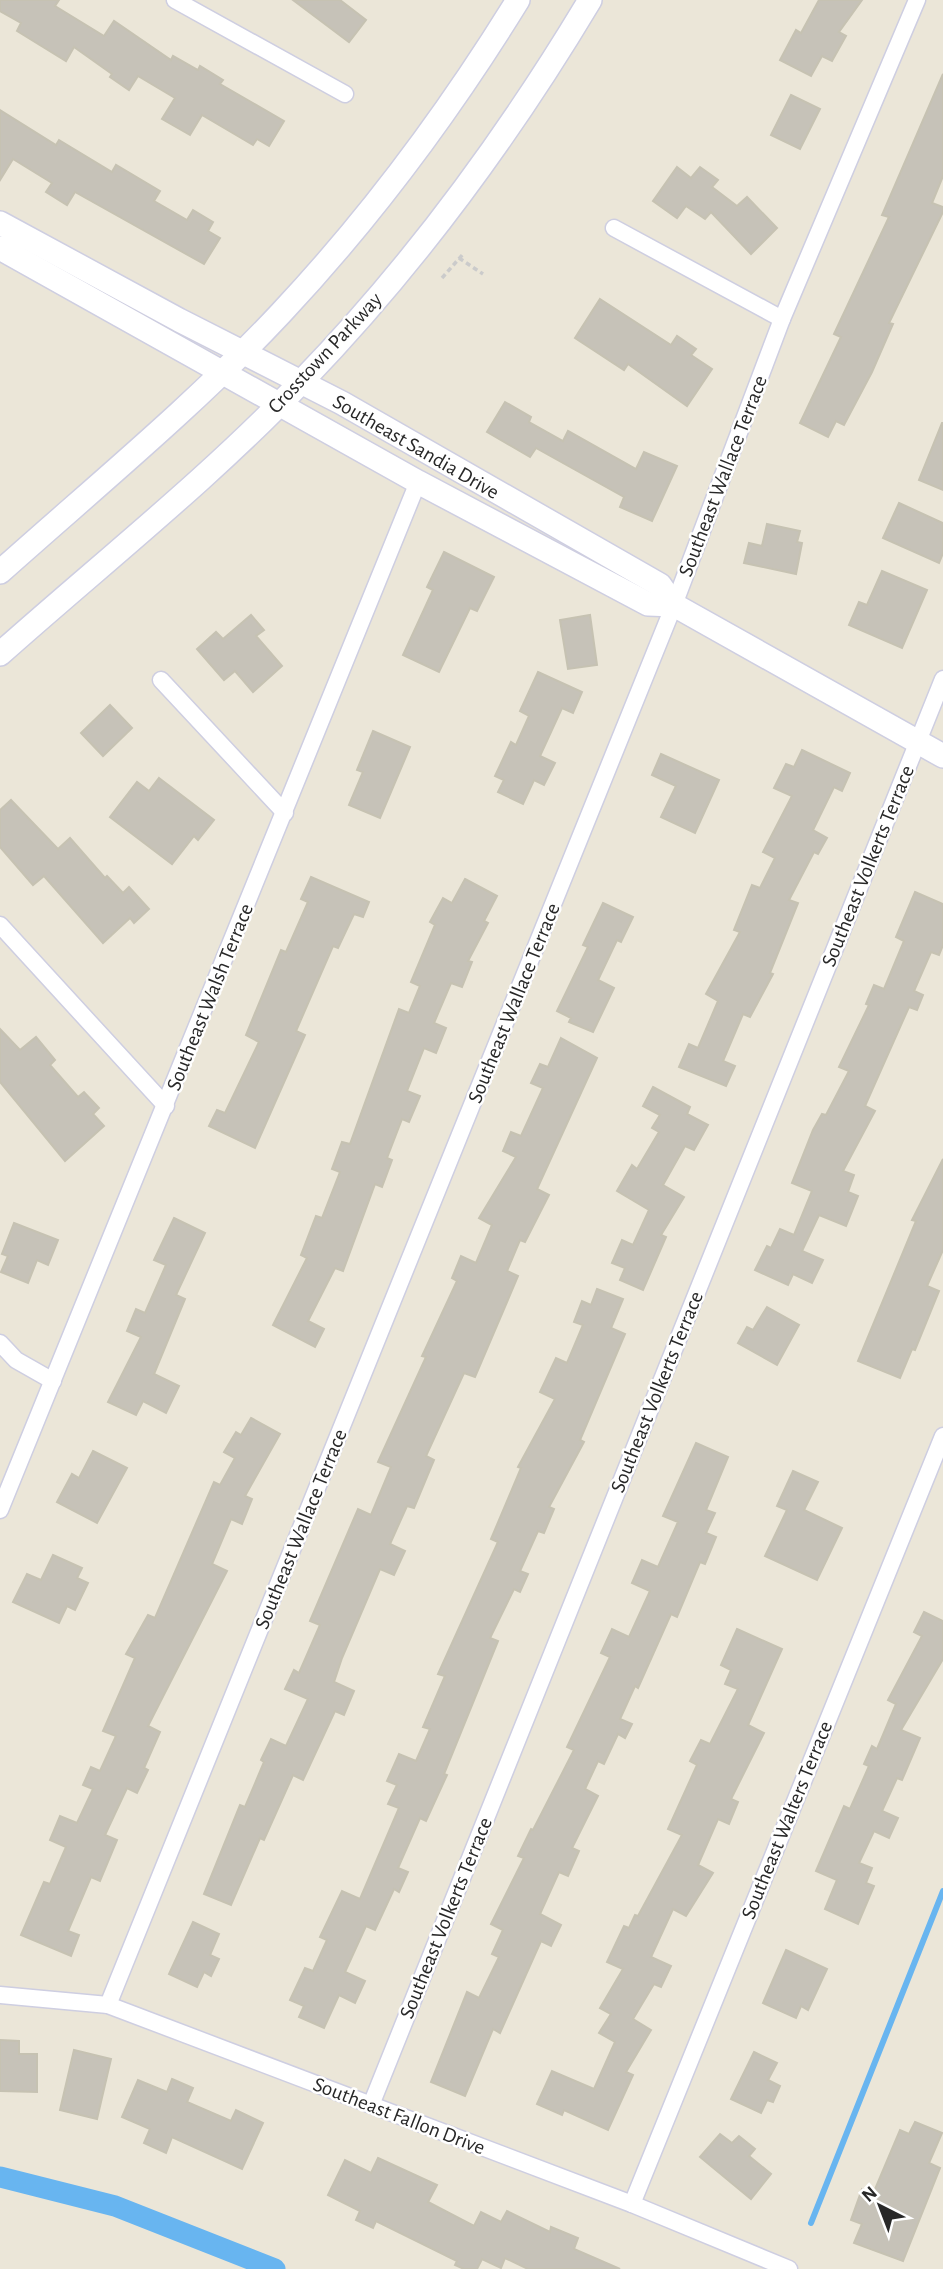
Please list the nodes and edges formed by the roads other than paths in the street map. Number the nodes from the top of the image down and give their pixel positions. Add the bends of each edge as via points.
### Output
1 (175, 0) edge
2 (517, 0) edge
3 (590, 0) edge
4 (917, 0) edge
5 (345, 94) dead end
6 (0, 223) edge
7 (614, 228) dead end
8 (0, 248) edge
9 (782, 319) junction
10 (244, 351) junction
11 (222, 372) junction
12 (302, 382) junction
13 (281, 404) junction
14 (418, 482) junction
15 (0, 572) edge
16 (674, 605) junction
17 (0, 653) edge
18 (943, 679) edge
19 (161, 680) dead end
20 (917, 741) junction
21 (943, 756) edge
22 (285, 813) junction
23 (0, 925) edge
24 (166, 1106) junction
25 (0, 1343) edge
26 (52, 1381) junction
27 (943, 1436) edge
28 (0, 1510) edge
29 (0, 1995) edge
30 (108, 2005) junction
31 (372, 2105) junction
32 (632, 2204) junction
33 (789, 2269) edge

1 - 5 street
2 - 10 street via 438,122 370,212
3 - 12 street, Crosstown Parkway via 509,129 463,192
4 - 9 street, Southeast Wallace Terrace
6 - 10 street, Southeast Sandia Drive
7 - 9 street
8 - 11 street, Southeast Sandia Drive
9 - 16 street, Southeast Wallace Terrace
10 - 11 street
10 - 12 street, Southeast Sandia Drive
11 - 13 street, Southeast Sandia Drive
11 - 15 street
12 - 13 street, Crosstown Parkway
12 - 16 street, Southeast Sandia Drive via 660,585
13 - 14 street, Southeast Sandia Drive
13 - 17 street, Crosstown Parkway
14 - 16 street, Southeast Sandia Drive via 648,604
14 - 22 street, Southeast Walsh Terrace
16 - 20 street, Southeast Sandia Drive
16 - 30 street, Southeast Wallace Terrace
18 - 20 street, Southeast Volkerts Terrace
19 - 22 street
20 - 21 street, Southeast Sandia Drive
20 - 31 street, Southeast Volkerts Terrace
22 - 24 street, Southeast Walsh Terrace
23 - 24 street
24 - 26 street, Southeast Walsh Terrace
25 - 26 street via 16,1360
26 - 28 street, Southeast Walsh Terrace
27 - 32 street, Southeast Walters Terrace
29 - 30 street, Southeast Fallon Drive
30 - 31 street, Southeast Fallon Drive
31 - 32 street, Southeast Fallon Drive
32 - 33 street, Southeast Fallon Drive

